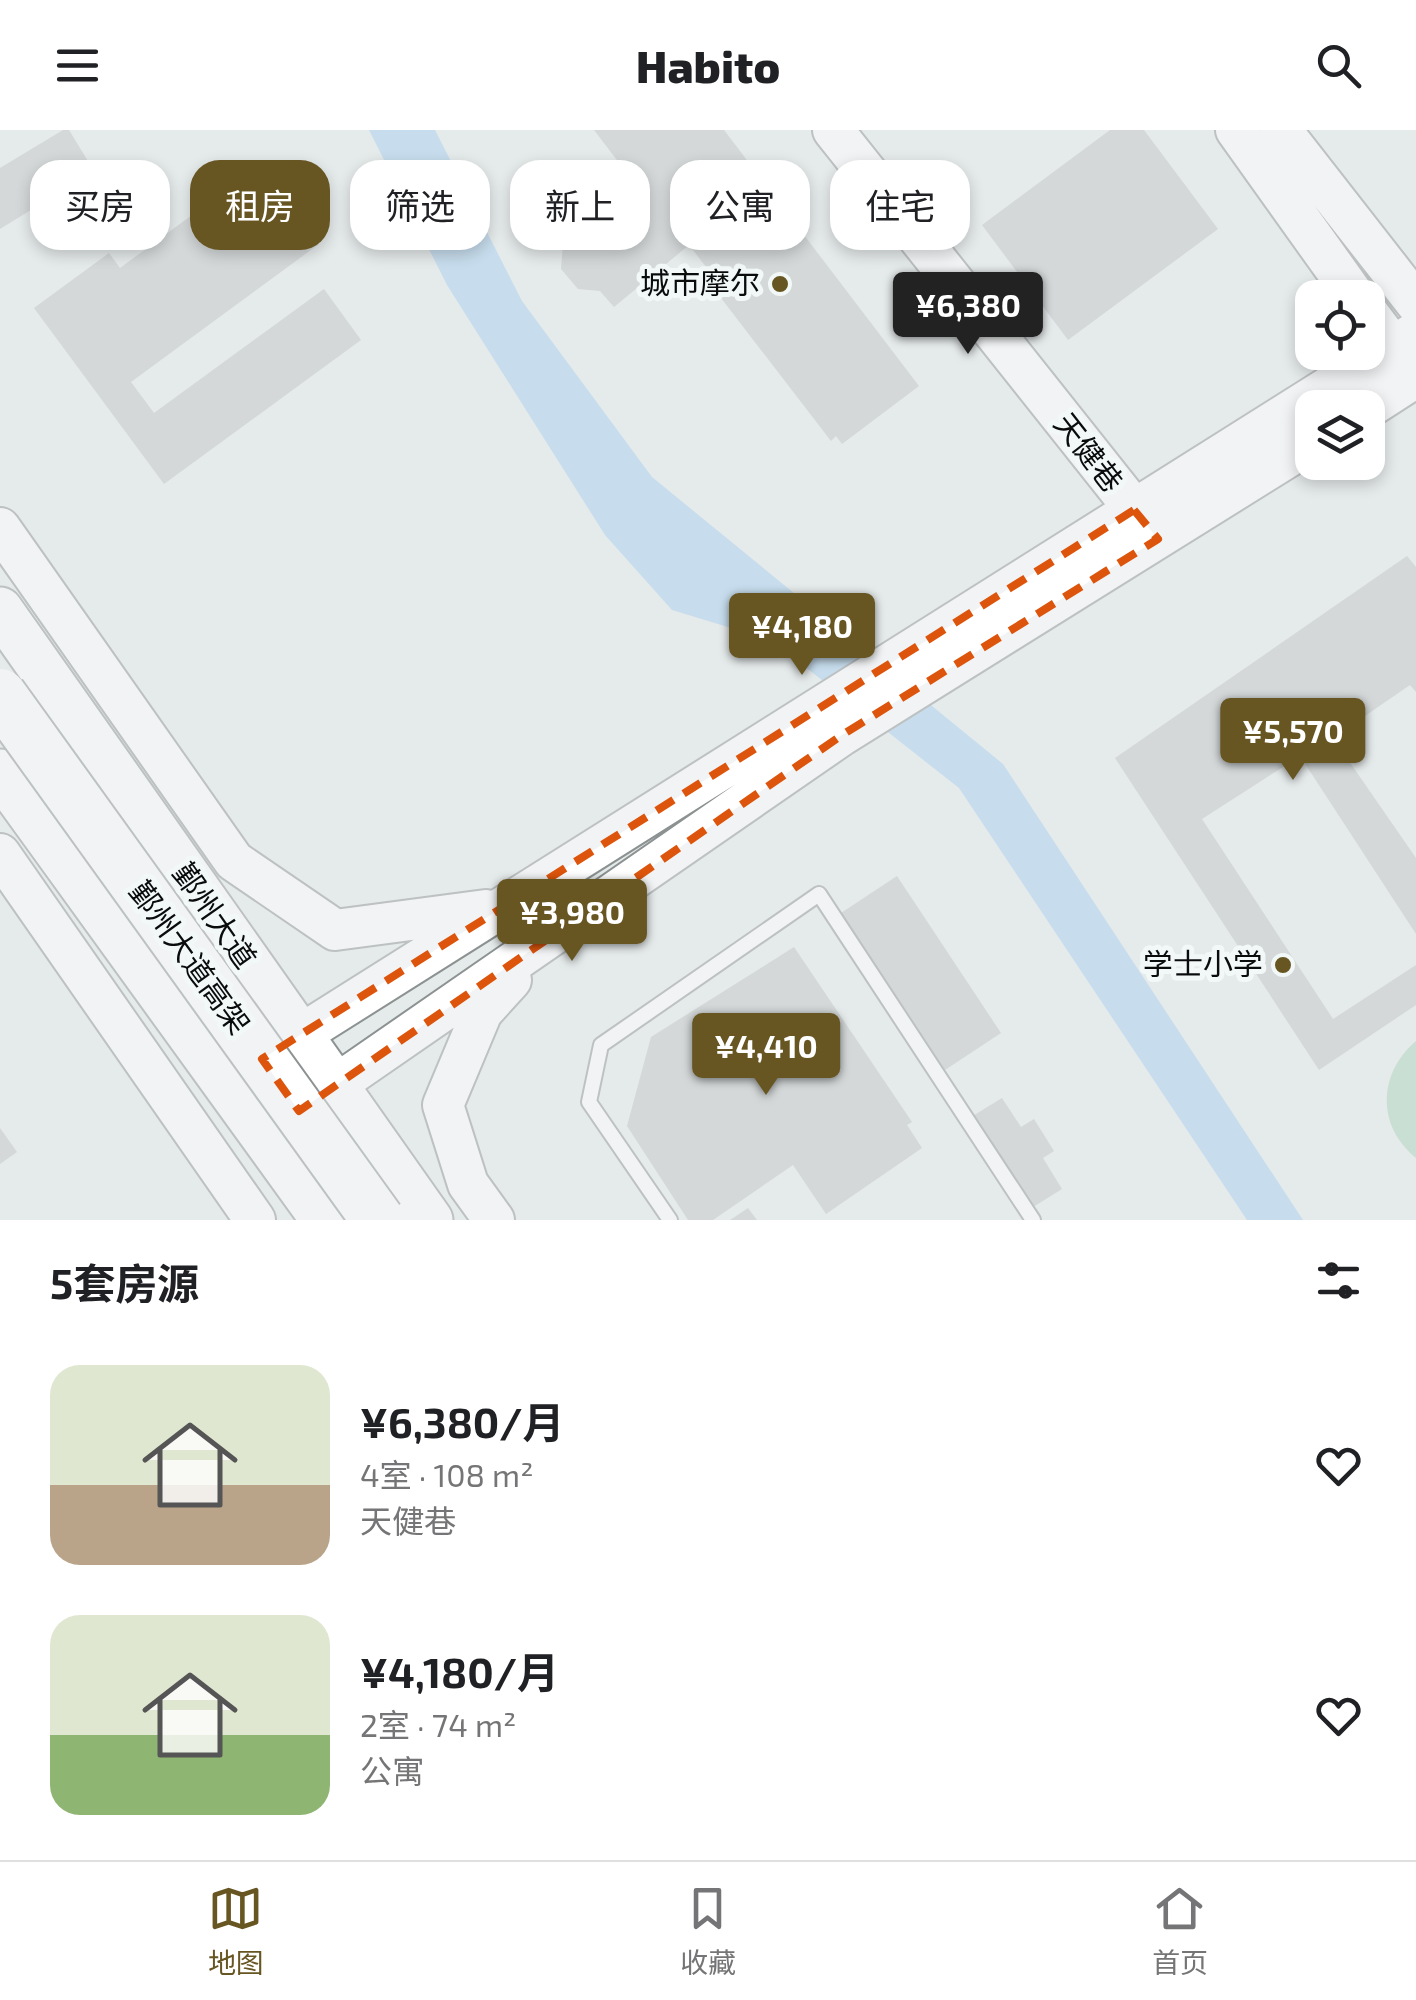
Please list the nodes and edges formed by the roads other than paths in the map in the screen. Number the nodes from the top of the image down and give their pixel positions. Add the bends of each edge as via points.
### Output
1 (833, 130) edge
2 (1236, 130) edge
3 (1281, 130) edge
4 (1343, 280) edge
5 (1416, 303) edge
6 (1385, 331) edge
7 (1410, 358) edge
8 (1383, 390) edge
9 (1295, 450) edge
10 (1146, 525) junction
11 (0, 528) edge
12 (0, 610) edge
13 (0, 696) edge
14 (0, 743) edge
15 (0, 772) edge
16 (0, 854) edge
17 (500, 909) junction
18 (552, 935) junction
19 (298, 1036) junction
20 (225, 1082) junction
21 (334, 1086) junction
22 (264, 1135) junction
23 (255, 1220) edge
24 (324, 1220) edge
25 (345, 1220) edge
26 (378, 1220) edge
27 (430, 1220) edge
28 (494, 1220) edge
29 (670, 1220) edge
30 (1033, 1220) edge

1 - 10 main road, 天健巷
2 - 4 main road
3 - 5 main road
6 - 7 main road
7 - 8 main road
7 - 10 main road
9 - 10 main road
10 - 17 main road
10 - 18 main road via 934,680
11 - 17 main road via 234,861 335,930
12 - 19 main road, 鄞州大道
13 - 26 highway, 鄞州大道高架, bridge
14 - 25 highway, 鄞州大道高架
15 - 20 main road
16 - 23 main road
17 - 19 main road
18 - 21 main road
18 - 28 main road via 482,1012 443,1105 468,1184
19 - 20 main road
19 - 21 main road, 鄞州大道
20 - 22 main road
21 - 22 main road
21 - 27 main road, 鄞州大道
22 - 24 main road
29 - 30 lane via 590,1102 601,1044 818,894

